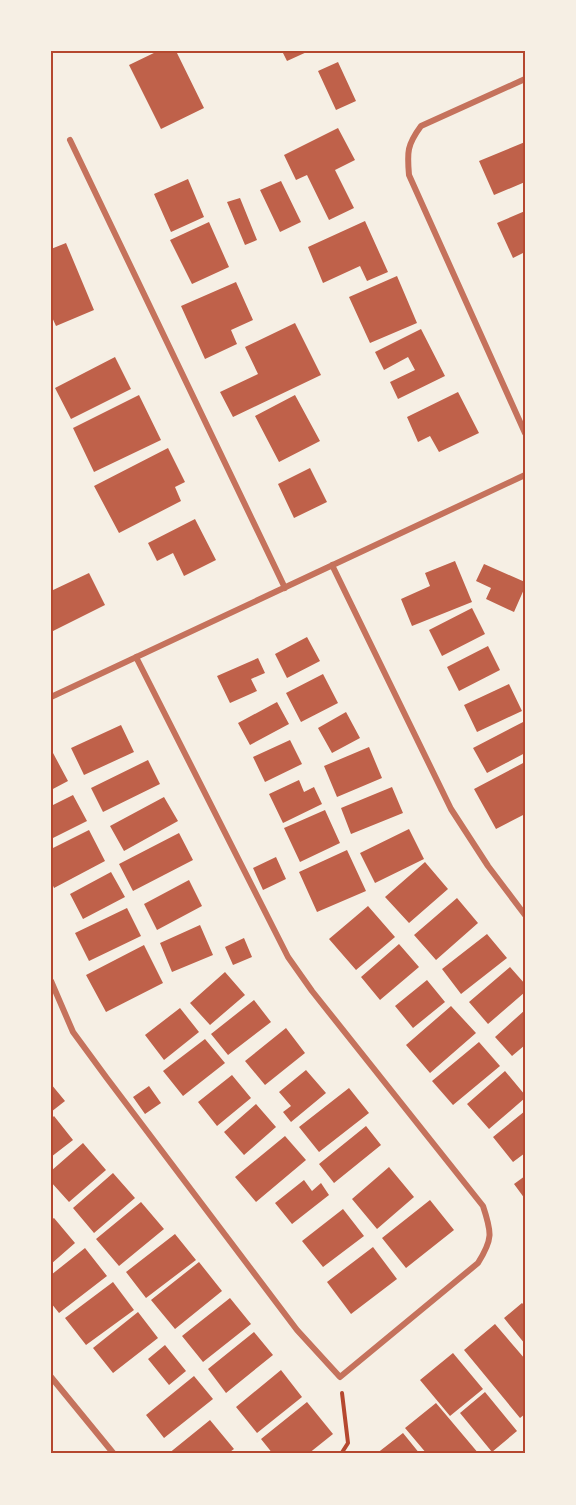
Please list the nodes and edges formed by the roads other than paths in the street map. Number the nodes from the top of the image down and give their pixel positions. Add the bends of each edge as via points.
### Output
1 (525, 79) edge
2 (70, 140) dead end
3 (525, 433) edge
4 (525, 476) edge
5 (333, 565) junction
6 (285, 588) junction
7 (136, 657) junction
8 (51, 697) edge
9 (525, 915) edge
10 (51, 981) edge
11 (51, 1377) edge
12 (114, 1454) edge

1 - 3 street via 421,126 411,140 408,158 409,175
2 - 6 street
4 - 5 street
5 - 6 street
5 - 9 street via 451,809
6 - 7 street
7 - 8 street
7 - 10 street via 288,957 483,1206 490,1229 488,1248 478,1263 340,1377 297,1330 73,1032
11 - 12 street

